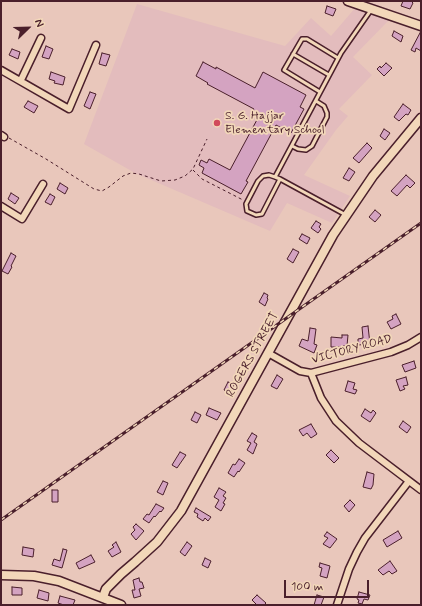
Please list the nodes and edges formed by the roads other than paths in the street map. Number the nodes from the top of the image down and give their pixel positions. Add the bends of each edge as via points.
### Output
1 (348, 1) edge
2 (371, 9) junction
3 (421, 26) edge
4 (41, 38) dead end
5 (96, 45) dead end
6 (293, 54) junction
7 (338, 58) junction
8 (1, 70) edge
9 (329, 75) junction
10 (21, 80) junction
11 (320, 92) junction
12 (316, 101) junction
13 (421, 118) edge
14 (292, 146) junction
15 (275, 176) junction
16 (280, 179) junction
17 (43, 184) dead end
18 (1, 206) edge
19 (346, 215) junction
20 (421, 337) edge
21 (268, 353) junction
22 (312, 373) junction
23 (409, 481) junction
24 (421, 490) edge
25 (1, 575) edge
26 (103, 597) junction
27 (121, 605) edge
28 (337, 605) edge

1 - 2 main road
2 - 3 main road
2 - 7 lane
4 - 10 street
5 - 10 street via 69,109
6 - 7 lane via 302,39 307,39
6 - 9 lane
6 - 11 lane via 284,70
7 - 9 lane
8 - 10 street
9 - 11 lane
11 - 12 lane
12 - 14 lane
12 - 14 lane via 324,106 327,117 312,146 306,150
13 - 19 main road, ROGERS STREET via 377,171
14 - 15 lane
15 - 16 lane
15 - 16 lane via 266,175 260,178 245,206 247,211 256,215 264,212
16 - 19 lane
17 - 18 street via 22,219
19 - 21 main road, ROGERS STREET
20 - 22 street, VICTORY ROAD via 391,352
21 - 22 street, VICTORY ROAD via 300,371
21 - 26 main road, ROGERS STREET via 181,511 157,542 106,589
22 - 23 street via 321,398 336,421 359,443
23 - 24 street
23 - 28 street via 356,552
25 - 26 main road via 43,577
26 - 27 main road

